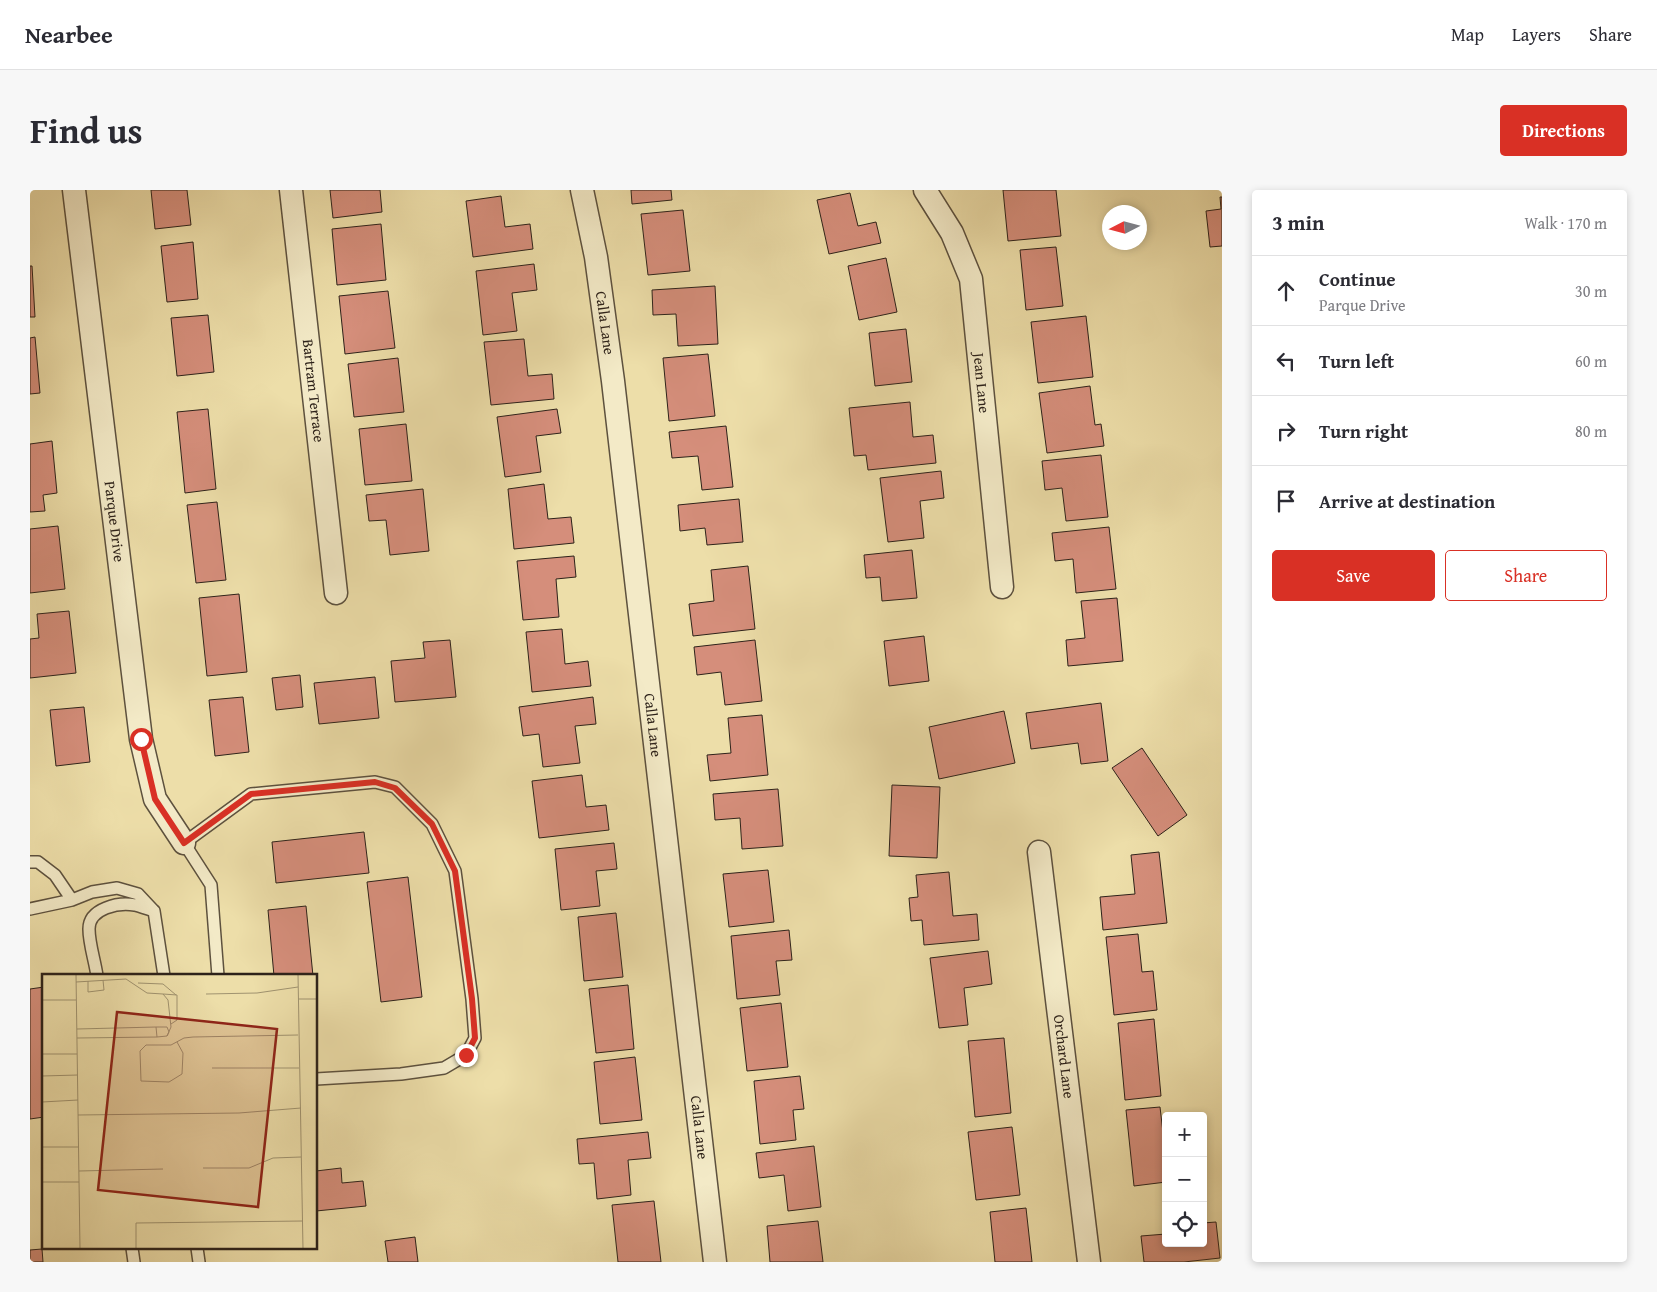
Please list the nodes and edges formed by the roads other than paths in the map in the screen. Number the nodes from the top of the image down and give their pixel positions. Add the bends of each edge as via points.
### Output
1 (74, 190) edge
2 (291, 190) edge
3 (582, 190) edge
4 (925, 190) edge
5 (1002, 587) dead end
6 (336, 593) dead end
7 (184, 843) junction
8 (1039, 852) dead end
9 (30, 862) edge
10 (72, 900) junction
11 (30, 909) edge
12 (154, 911) junction
13 (97, 974) edge
14 (164, 974) edge
15 (218, 974) edge
16 (318, 1079) edge
17 (715, 1262) edge
18 (1089, 1262) edge

1 - 7 street, Parque Drive via 141,739 155,799
2 - 6 street, Bartram Terrace
3 - 17 street, Calla Lane via 596,257 613,381
4 - 5 street, Jean Lane via 952,233 971,279
7 - 15 lane via 211,885
7 - 16 lane via 251,794 375,782 395,788 432,824 455,871 475,1038 466,1055 444,1068
8 - 18 street, Orchard Lane
9 - 10 lane via 38,862 55,875
10 - 11 lane
10 - 12 lane via 92,892 117,888 138,894
12 - 13 lane via 121,904 94,914 89,930
12 - 14 lane

